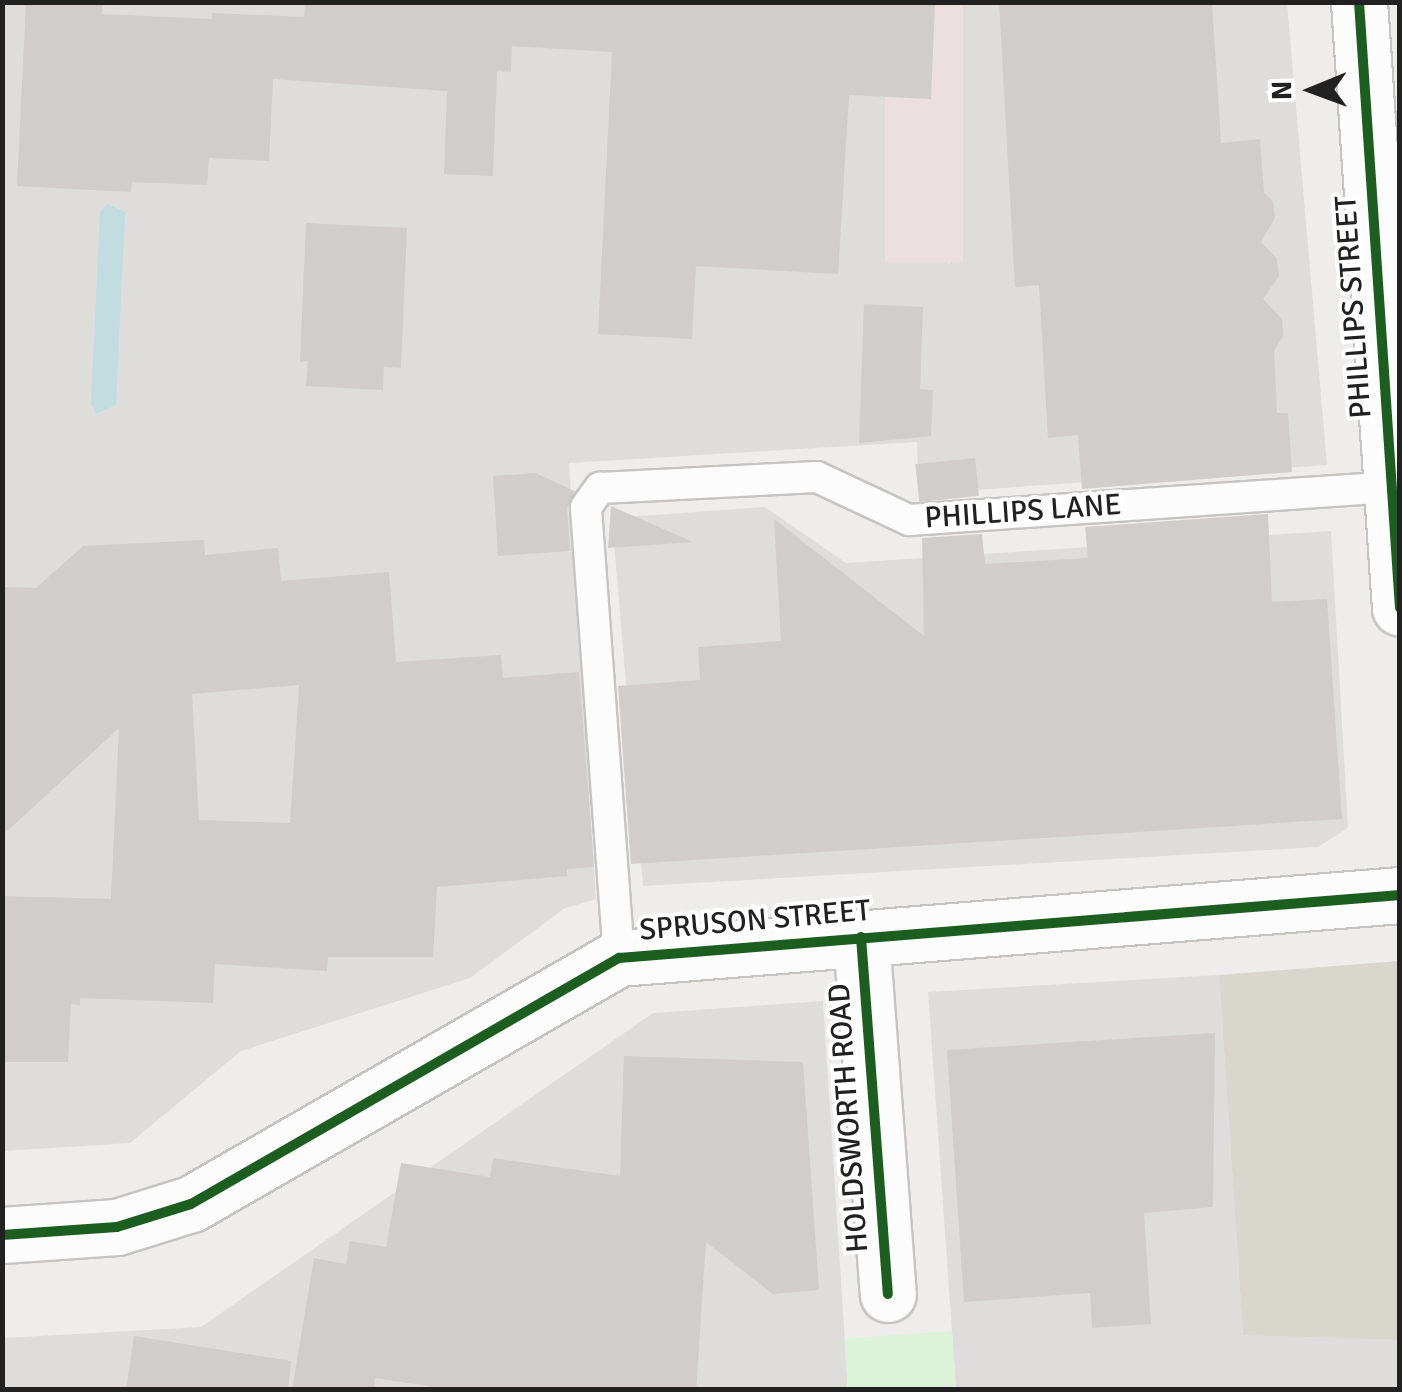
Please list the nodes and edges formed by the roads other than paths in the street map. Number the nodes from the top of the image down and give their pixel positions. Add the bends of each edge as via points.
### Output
1 (1359, 2) edge
2 (1392, 487) junction
3 (1400, 608) edge
4 (1400, 895) edge
5 (861, 938) junction
6 (620, 958) junction
7 (2, 1235) edge
8 (888, 1294) dead end

1 - 2 street, PHILLIPS STREET
2 - 3 street, PHILLIPS STREET
2 - 6 lane, PHILLIPS LANE via 909,520 817,477 600,488 586,507
4 - 5 street, SPRUSON STREET
5 - 6 street, SPRUSON STREET
5 - 8 street, HOLDSWORTH ROAD
6 - 7 street, SPRUSON STREET via 192,1204 117,1228

